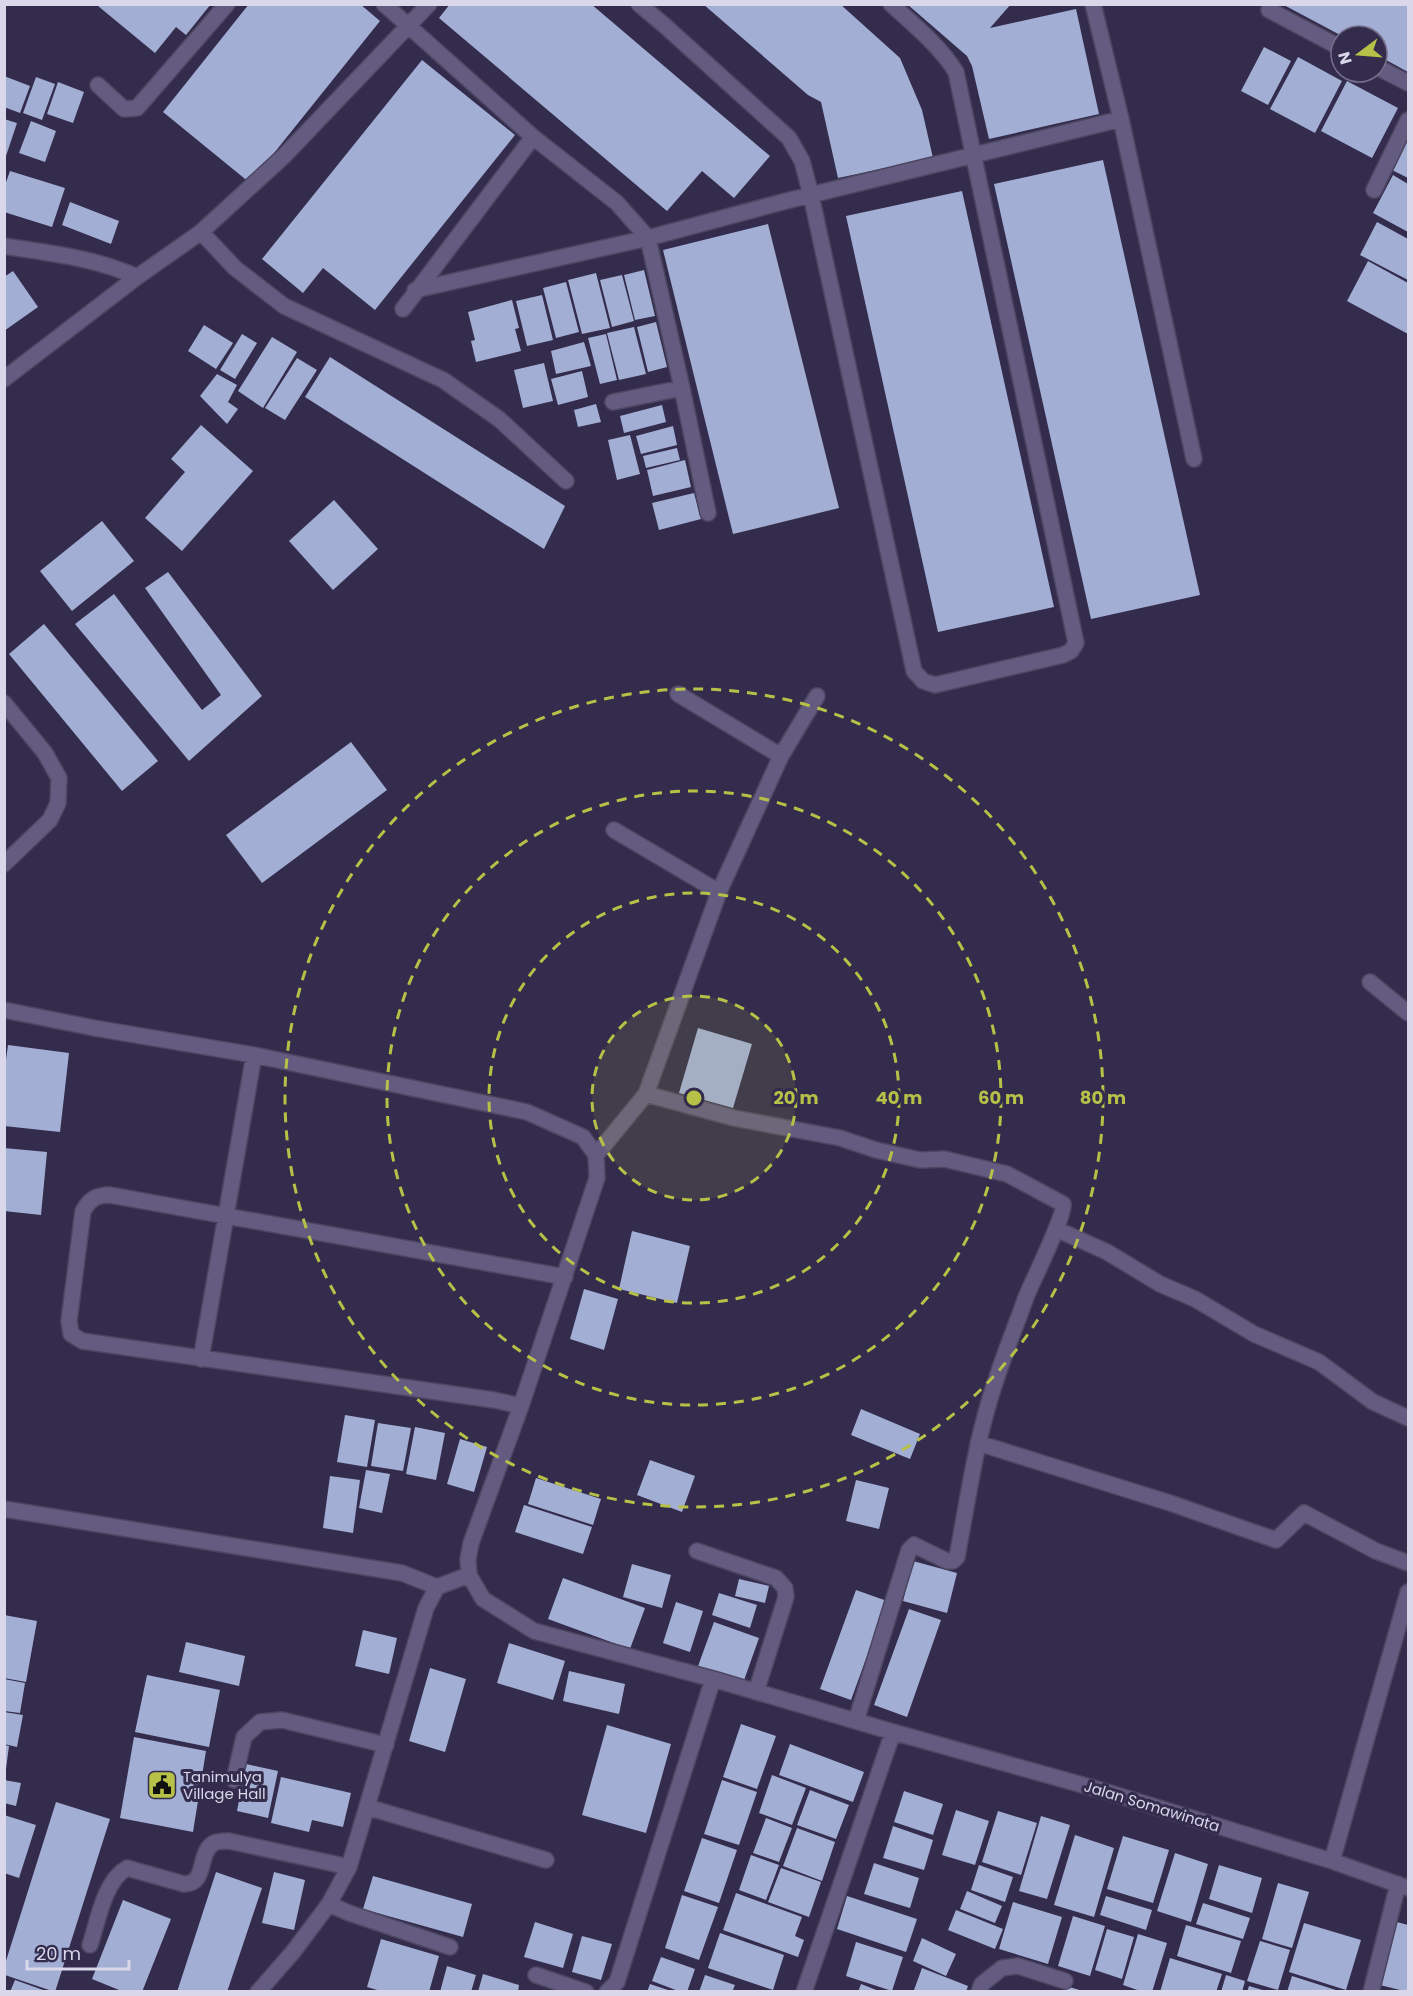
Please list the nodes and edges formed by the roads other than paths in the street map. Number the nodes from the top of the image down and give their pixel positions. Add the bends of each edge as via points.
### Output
1 (226, 4) edge
2 (384, 4) edge
3 (429, 4) edge
4 (639, 4) edge
5 (891, 4) edge
6 (1093, 4) edge
7 (1269, 10) dead end
8 (408, 26) junction
9 (1329, 42) edge
10 (1389, 73) edge
11 (1408, 83) edge
12 (98, 85) dead end
13 (1121, 119) junction
14 (1408, 120) edge
15 (533, 136) junction
16 (975, 156) junction
17 (1374, 190) dead end
18 (811, 195) junction
19 (201, 232) junction
20 (648, 238) junction
21 (4, 246) edge
22 (137, 277) junction
23 (415, 290) junction
24 (403, 309) dead end
25 (4, 379) edge
26 (682, 388) junction
27 (613, 402) dead end
28 (1194, 459) dead end
29 (566, 481) dead end
30 (708, 513) dead end
31 (678, 694) dead end
32 (817, 696) dead end
33 (4, 703) edge
34 (781, 756) junction
35 (614, 830) dead end
36 (4, 864) edge
37 (719, 892) junction
38 (1370, 982) dead end
39 (4, 1010) edge
40 (1408, 1013) edge
41 (254, 1055) junction
42 (646, 1094) junction
43 (596, 1155) junction
44 (225, 1215) junction
45 (1056, 1229) junction
46 (565, 1277) junction
47 (201, 1359) junction
48 (521, 1406) junction
49 (1408, 1419) edge
50 (978, 1443) junction
51 (4, 1509) edge
52 (697, 1551) dead end
53 (1408, 1563) edge
54 (469, 1575) junction
55 (437, 1587) junction
56 (1408, 1592) edge
57 (713, 1679) junction
58 (756, 1692) junction
59 (856, 1721) junction
60 (893, 1732) junction
61 (386, 1745) junction
62 (234, 1780) dead end
63 (367, 1807) junction
64 (546, 1860) dead end
65 (1332, 1861) junction
66 (349, 1867) junction
67 (1403, 1886) edge
68 (329, 1904) junction
69 (90, 1945) dead end
70 (450, 1947) dead end
71 (536, 1975) dead end
72 (1065, 1981) dead end
73 (258, 1992) edge
74 (586, 1992) edge
75 (607, 1992) edge
76 (804, 1992) edge
77 (979, 1992) edge
78 (1371, 1992) edge

1 - 12 street via 136,108 124,109
2 - 8 street
3 - 8 street
4 - 18 street via 789,138 802,161
5 - 16 street via 933,42 956,72
6 - 13 street
7 - 9 street
8 - 15 street
8 - 19 street via 284,156
10 - 11 street
13 - 16 street
13 - 28 street
14 - 17 street
15 - 20 street via 617,203
15 - 23 street
16 - 18 street
16 - 18 street via 1076,643 1071,651 1051,657 935,685 923,681 914,671
18 - 20 street
19 - 22 street
19 - 29 street via 235,268 284,306 443,380 499,419
20 - 23 street
20 - 26 street
21 - 22 street via 65,256
22 - 25 street
23 - 24 street
26 - 27 street
26 - 30 street
31 - 34 street
32 - 34 street
33 - 36 street via 45,753 59,778 58,803 50,820
34 - 37 street
35 - 37 street
37 - 42 street
38 - 40 street
39 - 41 street
41 - 43 street via 527,1112 583,1137
41 - 44 street
42 - 43 street
42 - 45 street via 920,1160 944,1159 1007,1174 1062,1203 1064,1209
43 - 46 street via 597,1178
44 - 46 street
44 - 47 street
44 - 47 street via 110,1195 98,1195 83,1211 69,1321 71,1334 82,1341
45 - 49 street via 1107,1252 1254,1334 1319,1362 1373,1402
45 - 50 street via 994,1383
46 - 48 street
47 - 48 street
48 - 54 street via 471,1543
50 - 53 street via 1276,1540 1304,1513 1376,1551
50 - 59 street via 957,1557 947,1560 914,1545 909,1550
51 - 55 street via 402,1573
52 - 58 street via 776,1578 785,1588 786,1597
54 - 55 street
54 - 57 street, Jalan Somawinata via 483,1599 534,1631
55 - 61 street via 426,1608
56 - 65 street
57 - 58 street, Jalan Somawinata
57 - 75 street via 617,1982
58 - 59 street, Jalan Somawinata
59 - 60 street, Jalan Somawinata
60 - 65 street, Jalan Somawinata
60 - 76 street
61 - 62 street via 282,1720 260,1722 244,1737
61 - 63 street
63 - 64 street
63 - 66 street
65 - 67 street, Jalan Somawinata
66 - 68 street
66 - 69 street via 229,1841 215,1842 208,1848 191,1884 127,1868 110,1885
67 - 78 street
68 - 70 street
68 - 73 street
71 - 74 street
72 - 77 street via 1018,1966 1002,1968 982,1984

